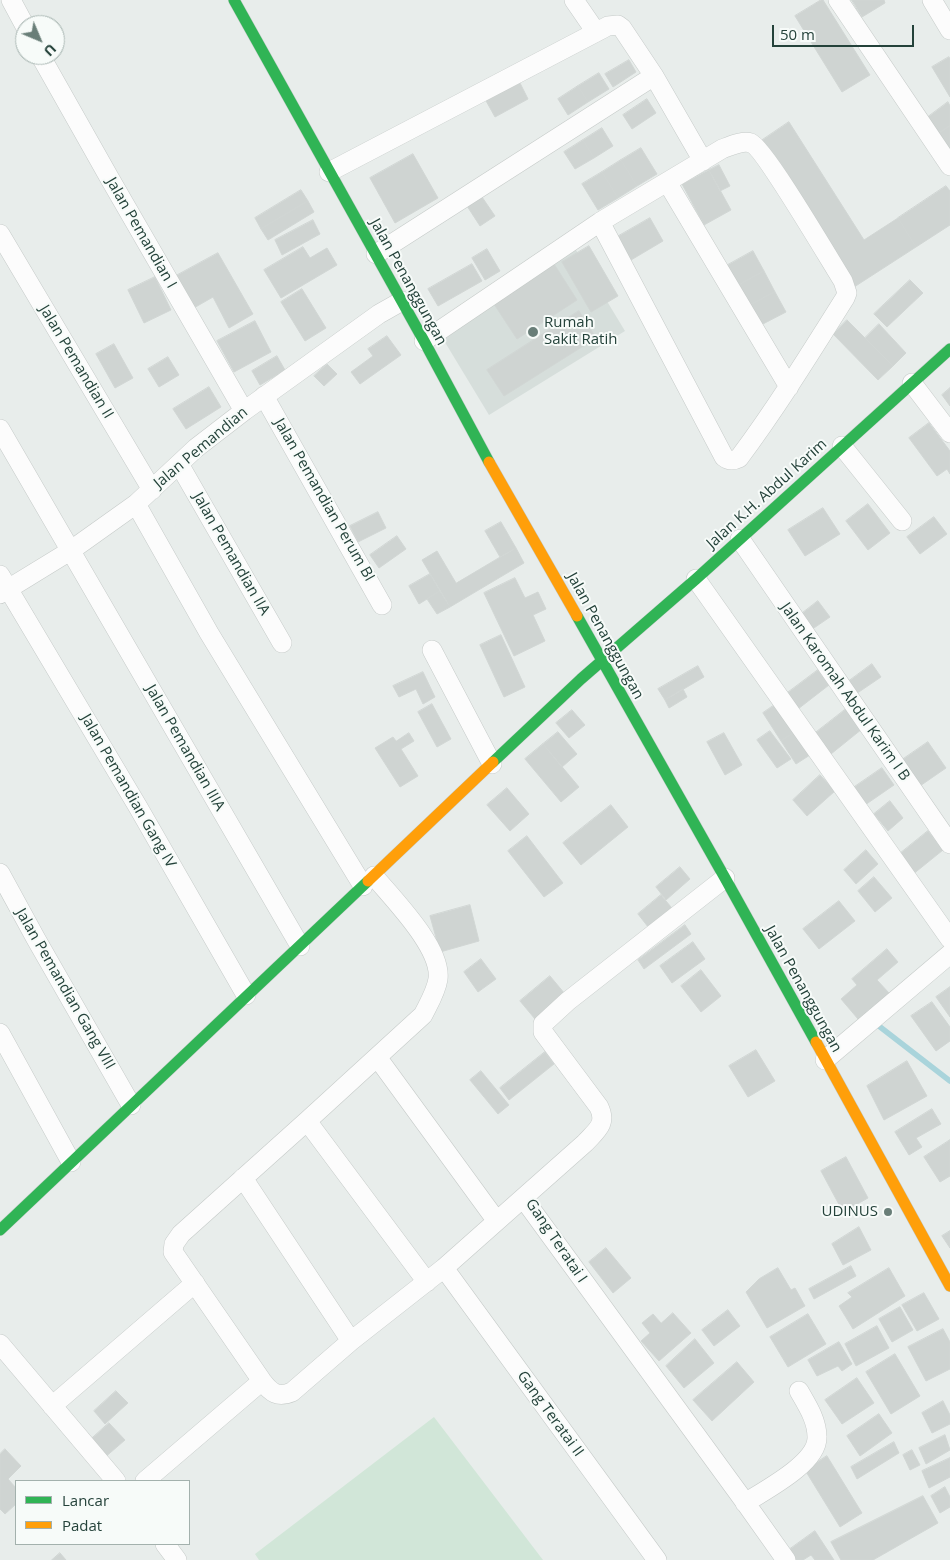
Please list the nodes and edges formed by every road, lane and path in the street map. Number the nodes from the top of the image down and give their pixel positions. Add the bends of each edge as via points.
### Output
1 (11, 0) edge
2 (234, 0) edge
3 (574, 0) edge
4 (838, 0) edge
5 (932, 0) edge
6 (19, 15) edge
7 (950, 30) edge
8 (596, 32) junction
9 (46, 65) edge
10 (654, 76) junction
11 (703, 161) junction
12 (950, 166) edge
13 (330, 172) junction
14 (668, 182) junction
15 (600, 222) junction
16 (0, 234) edge
17 (376, 254) junction
18 (402, 301) junction
19 (424, 341) junction
20 (950, 349) edge
21 (912, 383) junction
22 (789, 387) junction
23 (264, 396) junction
24 (244, 411) junction
25 (0, 428) edge
26 (950, 434) edge
27 (842, 446) junction
28 (179, 464) junction
29 (152, 490) junction
30 (136, 504) junction
31 (902, 521) dead end
32 (740, 539) junction
33 (70, 551) junction
34 (696, 579) junction
35 (3, 586) edge
36 (382, 605) dead end
37 (282, 643) dead end
38 (432, 650) dead end
39 (602, 660) junction
40 (492, 764) junction
41 (950, 844) edge
42 (0, 873) edge
43 (725, 878) junction
44 (368, 881) junction
45 (950, 939) edge
46 (300, 946) junction
47 (950, 954) edge
48 (246, 995) junction
49 (0, 1033) edge
50 (377, 1057) junction
51 (825, 1060) junction
52 (131, 1105) junction
53 (307, 1121) junction
54 (71, 1162) junction
55 (243, 1178) junction
56 (523, 1198) junction
57 (496, 1220) junction
58 (0, 1230) edge
59 (444, 1268) junction
60 (426, 1282) junction
61 (195, 1283) junction
62 (950, 1286) edge
63 (351, 1341) junction
64 (0, 1344) edge
65 (262, 1381) junction
66 (799, 1391) dead end
67 (52, 1406) junction
68 (115, 1480) edge
69 (146, 1480) edge
70 (745, 1503) junction
71 (166, 1545) edge
72 (177, 1560) edge
73 (657, 1560) edge
74 (786, 1560) edge

1 - 6 street
2 - 13 main road, Jalan Penanggungan
3 - 8 street
4 - 12 street
5 - 7 street
8 - 10 street via 608,26 622,28
8 - 13 street
9 - 24 street, Jalan Pemandian I
10 - 11 street
10 - 17 street
11 - 14 street
11 - 22 street via 722,149 743,142 755,146 843,281 845,298
13 - 17 main road, Jalan Penanggungan
14 - 15 street
14 - 22 street
15 - 19 street
15 - 22 street via 726,459 734,461 738,458
16 - 29 street, Jalan Pemandian II
17 - 18 main road, Jalan Penanggungan
18 - 19 main road, Jalan Penanggungan
18 - 23 street, Jalan Pemandian
19 - 39 main road, Jalan Penanggungan via 475,438
20 - 21 main road, Jalan K.H. Abdul Karim
21 - 26 street
21 - 27 main road, Jalan K.H. Abdul Karim
23 - 24 street, Jalan Pemandian
23 - 36 street, Jalan Pemandian Perum BI
24 - 28 street, Jalan Pemandian
25 - 33 street, Jalan Pemandian IIIA
27 - 31 street
27 - 32 main road, Jalan K.H. Abdul Karim
28 - 29 street, Jalan Pemandian
28 - 37 street, Jalan Pemandian IIA
29 - 30 street, Jalan Pemandian
30 - 33 street, Jalan Pemandian
30 - 44 street via 209,633
32 - 34 main road, Jalan K.H. Abdul Karim
32 - 41 street, Jalan Karomah Abdul Karim I B
33 - 35 street, Jalan Pemandian
33 - 46 street, Jalan Pemandian IIIA
34 - 39 main road, Jalan K.H. Abdul Karim
34 - 45 street
35 - 48 street, Jalan Pemandian Gang IV via 143,816
38 - 40 street
39 - 40 main road, Jalan K.H. Abdul Karim
39 - 43 main road, Jalan Penanggungan
40 - 44 main road, Jalan K.H. Abdul Karim
42 - 52 street, Jalan Pemandian Gang VIII
43 - 51 main road, Jalan Penanggungan
43 - 56 street, Gang Teratai I via 543,1024 543,1032 599,1107 603,1121 586,1143
44 - 46 main road, Jalan K.H. Abdul Karim
44 - 50 street via 424,936 434,956 438,977 423,1015
46 - 48 main road, Jalan K.H. Abdul Karim
47 - 51 street
48 - 52 main road, Jalan K.H. Abdul Karim
49 - 54 street
50 - 53 street
50 - 57 street
51 - 62 main road, Jalan Penanggungan
52 - 54 main road, Jalan K.H. Abdul Karim
53 - 55 street
53 - 60 street
54 - 58 main road, Jalan K.H. Abdul Karim
55 - 61 street via 176,1240 173,1252
55 - 63 street
56 - 57 street
56 - 70 street, Gang Teratai I
57 - 59 street
59 - 60 street
59 - 73 street, Gang Teratai II
60 - 63 street
61 - 65 street
61 - 67 street
63 - 65 street via 292,1392 274,1394
64 - 67 street
65 - 69 street
66 - 70 street via 812,1414 817,1437 815,1447 794,1471
67 - 68 street
70 - 74 street, Gang Teratai I
71 - 72 street

